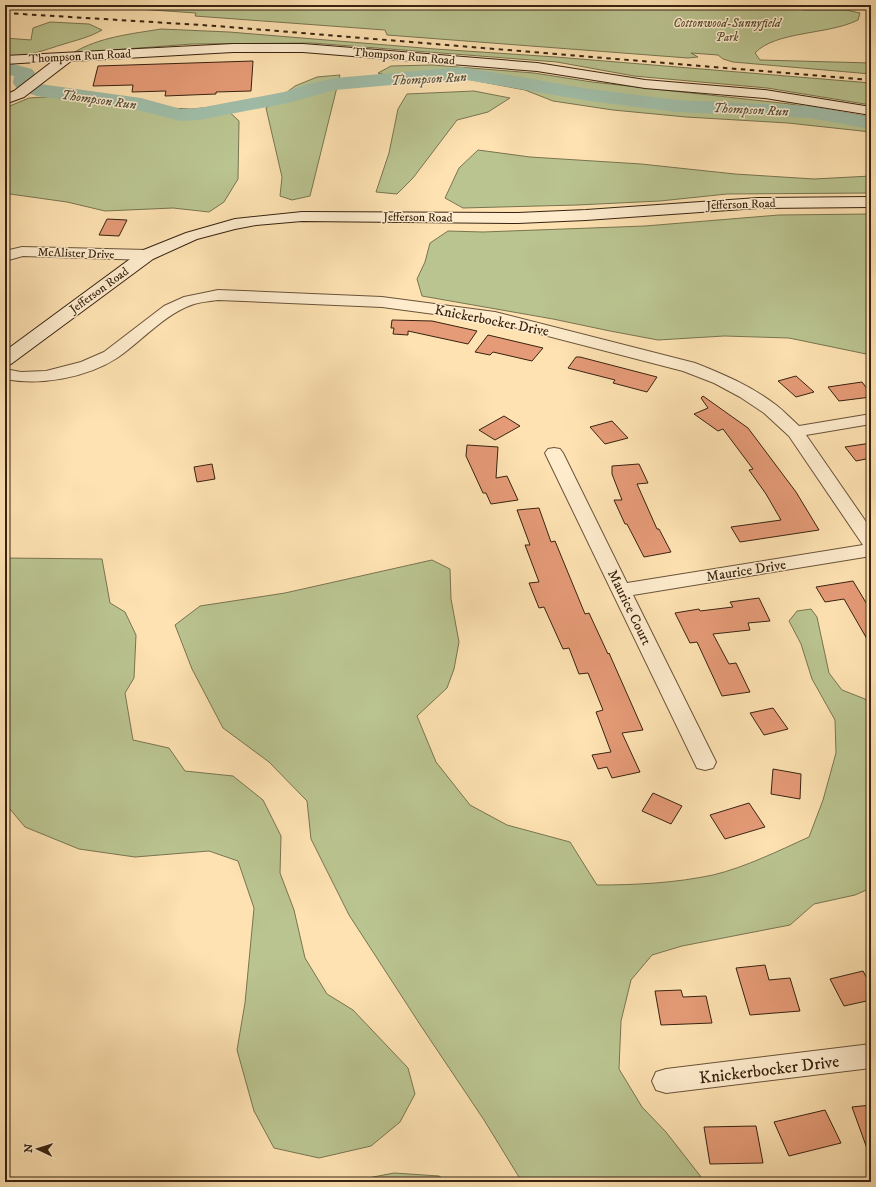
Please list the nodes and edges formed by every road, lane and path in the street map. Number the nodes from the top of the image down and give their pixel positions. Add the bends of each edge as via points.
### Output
1 (67, 57) junction
2 (5, 60) edge
3 (5, 100) edge
4 (871, 112) edge
5 (871, 202) edge
6 (147, 255) junction
7 (5, 256) edge
8 (5, 360) edge
9 (5, 374) edge
10 (871, 419) edge
11 (795, 432) junction
12 (554, 453) dead end
13 (871, 543) edge
14 (871, 550) edge
15 (622, 590) junction
16 (705, 762) dead end
17 (871, 1056) edge
18 (666, 1081) dead end

1 - 2 street, Thompson Run Road
1 - 3 street via 19,94
1 - 4 street, Thompson Run Road via 233,48 332,50 538,67 645,84 765,94
5 - 6 street, Jefferson Road via 751,203 518,218 268,218 244,221 202,232
6 - 7 street, McAlister Drive via 22,251
6 - 8 street, Jefferson Road
9 - 11 street, Knickerbocker Drive via 21,377 46,376 86,366 110,355 170,309 199,298 229,295 382,302 495,317 688,367 720,379 746,393 770,409
10 - 11 street
11 - 13 street, Knickerbocker Drive
12 - 15 street, Maurice Court
14 - 15 street, Maurice Drive
15 - 16 street, Maurice Court
17 - 18 street, Knickerbocker Drive

